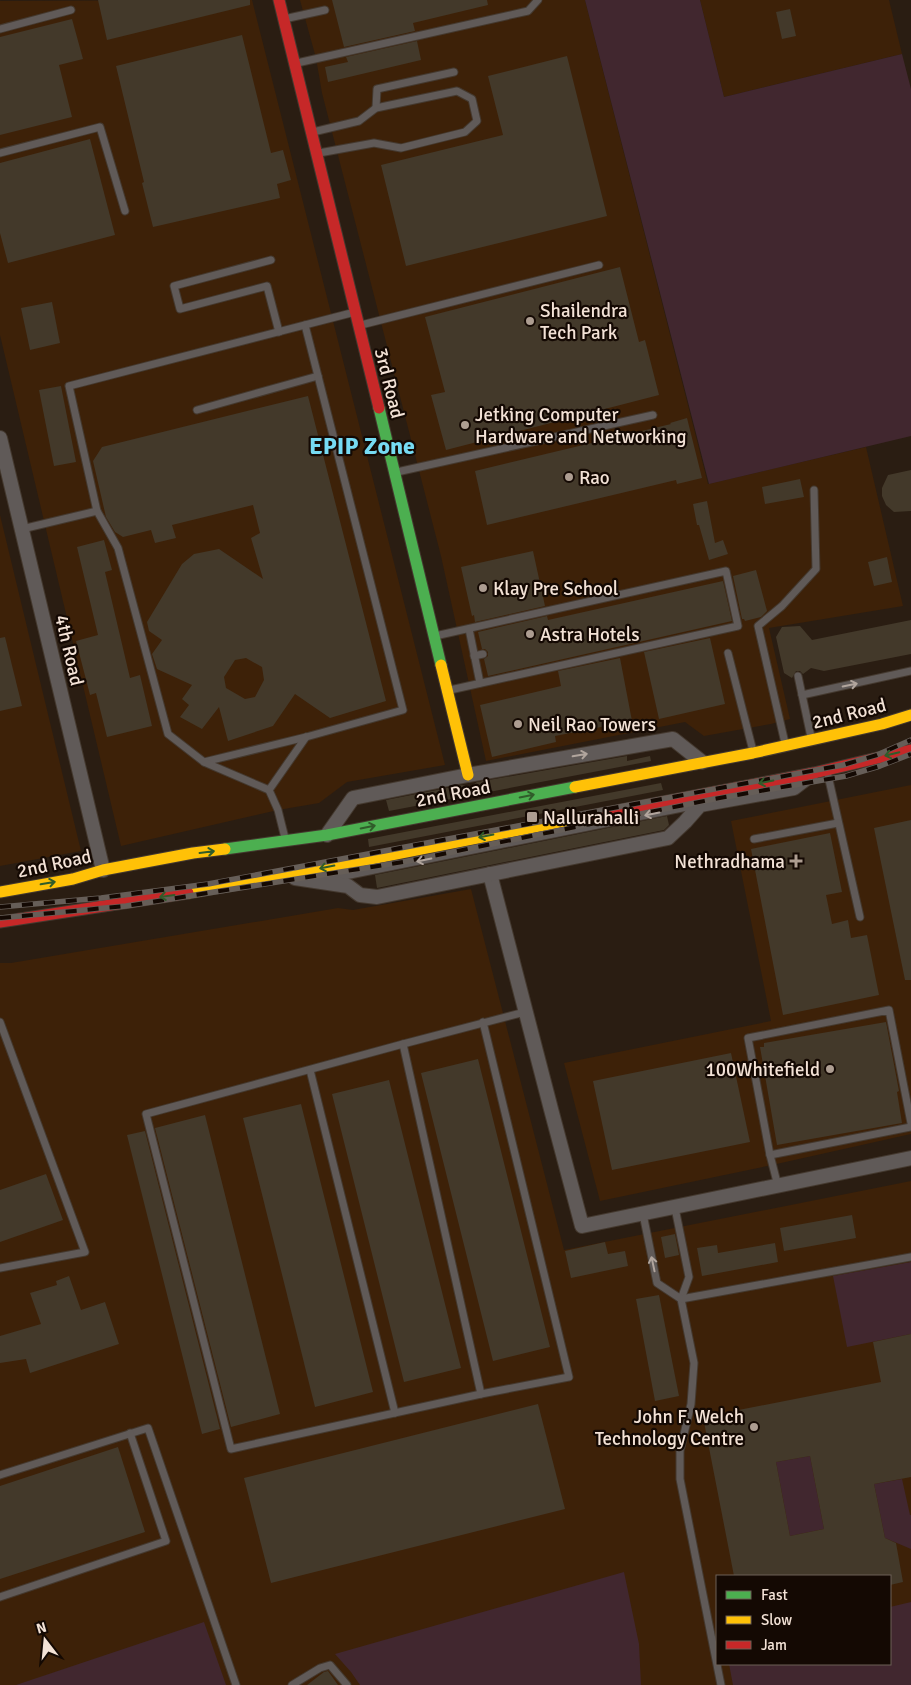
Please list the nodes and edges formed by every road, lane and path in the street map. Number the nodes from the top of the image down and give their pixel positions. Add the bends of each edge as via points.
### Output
1 (279, 0) edge
2 (538, 0) edge
3 (71, 10) dead end
4 (326, 10) dead end
5 (284, 19) junction
6 (0, 29) edge
7 (294, 63) junction
8 (454, 72) dead end
9 (376, 108) junction
10 (311, 132) junction
11 (0, 153) edge
12 (316, 154) junction
13 (124, 211) dead end
14 (271, 260) dead end
15 (599, 265) dead end
16 (355, 312) junction
17 (305, 325) junction
18 (358, 325) junction
19 (279, 332) junction
20 (318, 376) junction
21 (197, 410) dead end
22 (653, 415) dead end
23 (0, 438) edge
24 (394, 473) junction
25 (814, 490) dead end
26 (97, 511) junction
27 (22, 529) junction
28 (468, 628) junction
29 (434, 636) junction
30 (728, 652) dead end
31 (483, 654) dead end
32 (474, 656) junction
33 (911, 671) edge
34 (798, 676) dead end
35 (480, 684) junction
36 (447, 691) junction
37 (802, 695) junction
38 (911, 715) edge
39 (306, 736) junction
40 (812, 740) junction
41 (786, 746) junction
42 (911, 750) edge
43 (753, 754) junction
44 (204, 762) junction
45 (702, 762) junction
46 (820, 772) junction
47 (468, 775) junction
48 (269, 790) junction
49 (700, 805) junction
50 (838, 823) junction
51 (327, 835) junction
52 (754, 839) dead end
53 (286, 842) junction
54 (103, 870) junction
55 (490, 874) junction
56 (284, 876) junction
57 (319, 881) junction
58 (0, 892) edge
59 (860, 917) dead end
60 (0, 922) edge
61 (525, 1012) junction
62 (0, 1022) edge
63 (483, 1022) junction
64 (403, 1044) junction
65 (310, 1070) junction
66 (911, 1125) edge
67 (770, 1155) junction
68 (911, 1158) edge
69 (778, 1186) junction
70 (675, 1208) junction
71 (643, 1214) junction
72 (911, 1257) edge
73 (0, 1268) edge
74 (681, 1299) junction
75 (481, 1394) junction
76 (395, 1413) junction
77 (130, 1433) junction
78 (0, 1476) edge
79 (0, 1597) edge
80 (716, 1656) edge
81 (718, 1665) edge
82 (236, 1685) edge
83 (292, 1685) edge
84 (348, 1685) edge
85 (722, 1685) edge

1 - 5 main road, 3rd Road
2 - 7 lane via 528,11
3 - 6 lane
4 - 5 lane
5 - 7 main road, 3rd Road
7 - 10 main road, 3rd Road
8 - 9 lane via 377,89
9 - 10 lane via 359,121
9 - 12 lane via 457,91 472,99 477,121 464,132 401,148 374,143
10 - 12 main road, 3rd Road
11 - 13 lane via 100,127
12 - 16 main road, 3rd Road
14 - 19 lane via 174,286 180,309 267,286
15 - 18 lane
16 - 17 lane
16 - 18 main road, 3rd Road
17 - 19 lane
17 - 20 lane
18 - 24 main road, 3rd Road
19 - 26 lane via 69,386
20 - 21 lane
20 - 39 lane via 403,710
22 - 24 lane
23 - 27 street, 4th Road
24 - 29 main road, 3rd Road
25 - 41 lane via 816,569 782,606 758,626
26 - 27 lane
26 - 44 lane via 118,548 168,734
27 - 54 street, 4th Road
28 - 29 lane
28 - 32 lane
28 - 35 lane via 726,571 738,626
29 - 36 main road, 3rd Road
30 - 43 lane
31 - 32 lane
32 - 35 lane
37 -> 33 lane
34 - 37 lane
35 - 36 lane
36 - 47 main road, 3rd Road
37 - 40 lane
38 - 40 main road, 2nd Road via 868,731
39 - 44 lane
39 - 48 lane
40 - 41 main road, 2nd Road
41 - 43 main road, 2nd Road
42 -> 46 main road via 872,755
43 - 45 main road, 2nd Road
44 - 48 lane
47 -> 45 street via 673,739
51 -> 45 main road, 2nd Road
46 - 49 street via 794,788
46 - 50 lane
46 -> 56 main road
47 - 51 street via 354,798
48 - 53 lane
49 - 55 street via 668,838
49 -> 57 lane
50 - 52 lane
50 - 59 lane
51 - 53 main road, 2nd Road
54 -> 53 main road, 2nd Road via 193,853
58 -> 54 main road, 2nd Road via 73,879
55 - 57 street via 377,897 360,894 348,886
55 - 61 street
56 - 57 street
56 -> 60 main road
61 - 63 lane
61 - 71 street via 582,1226
62 - 73 lane via 86,1252
63 - 64 lane
63 - 75 lane via 569,1377
64 - 65 lane
64 - 75 lane
65 - 76 lane
65 - 76 lane via 146,1114 148,1124 231,1448
66 - 67 lane
66 - 67 lane via 889,1010 748,1038
67 - 69 lane
68 - 69 street
69 - 70 street
70 - 71 street
70 - 74 lane via 689,1277
74 -> 71 lane via 657,1283
72 - 74 lane
74 - 80 lane via 694,1363 691,1404 680,1452 680,1479
75 - 76 lane
77 - 78 lane
77 - 79 lane via 166,1541
77 - 82 lane via 148,1428
81 - 85 lane
83 - 84 lane via 330,1665

